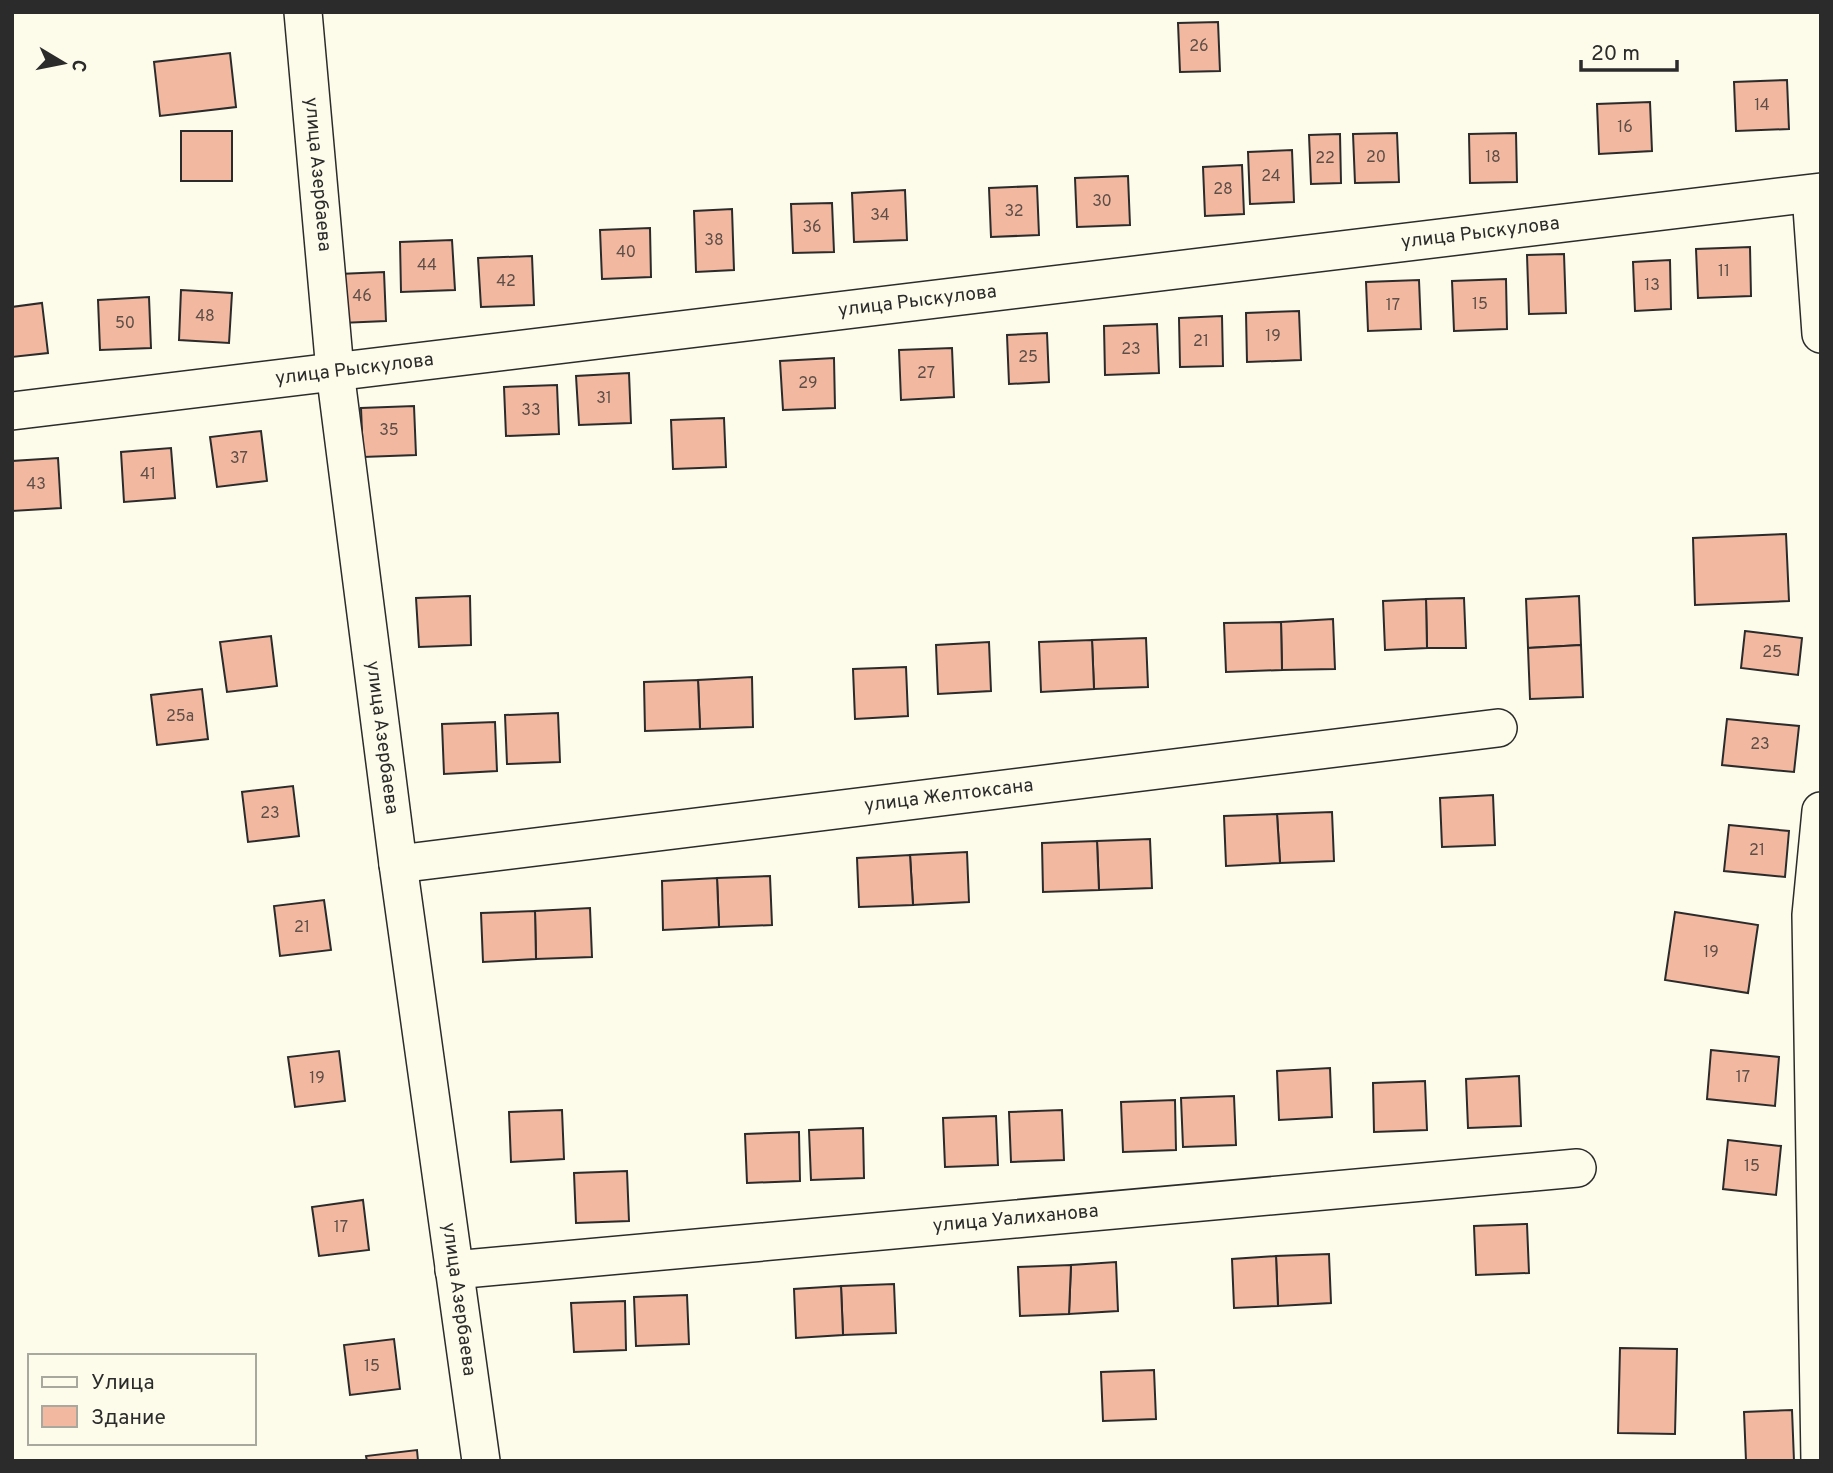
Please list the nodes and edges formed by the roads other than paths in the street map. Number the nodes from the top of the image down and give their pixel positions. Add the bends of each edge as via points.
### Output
1 (303, 12) edge
2 (1816, 193) edge
3 (1821, 334) edge
4 (335, 371) junction
5 (12, 411) edge
6 (1499, 728) dead end
7 (1821, 811) edge
8 (398, 864) junction
9 (1577, 1168) dead end
10 (454, 1270) junction
11 (481, 1461) edge
12 (1820, 1461) edge

1 - 4 street, улица Азербаева
2 - 3 street
2 - 4 street, улица Рыскулова
4 - 5 street, улица Рыскулова
4 - 8 street, улица Азербаева
6 - 8 street, улица Желтоксана
7 - 12 street via 1811,915
8 - 10 street, улица Азербаева
9 - 10 street, улица Уалиханова
10 - 11 street, улица Азербаева

